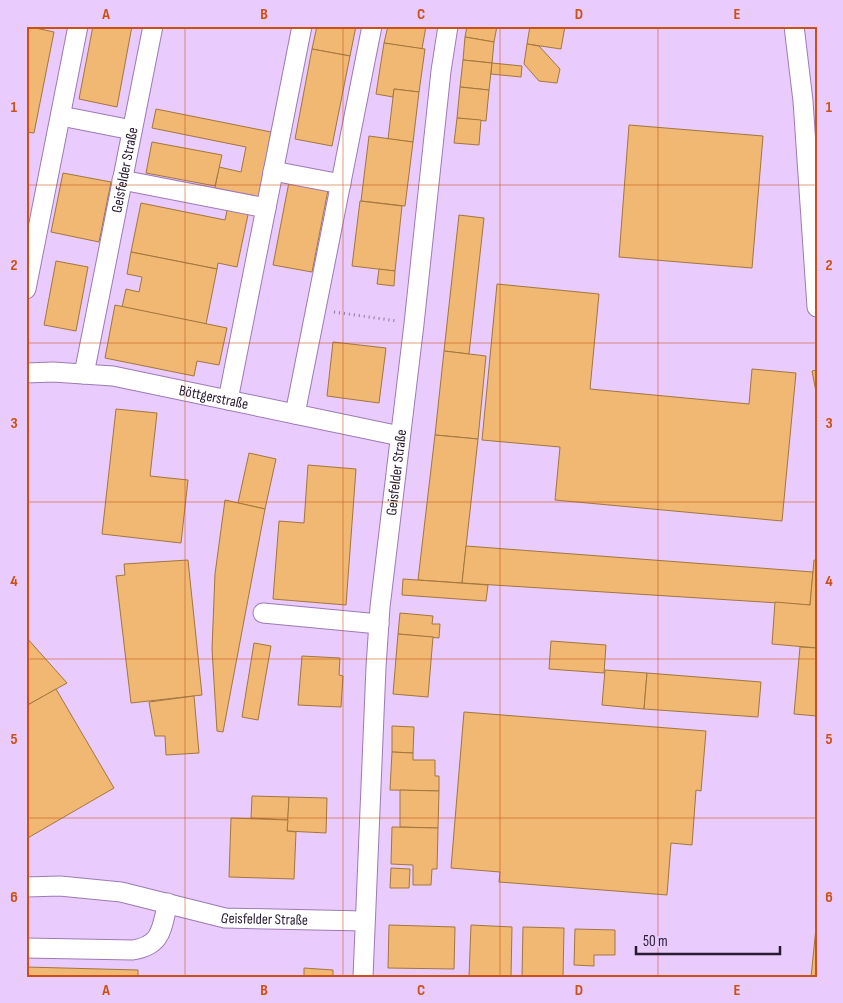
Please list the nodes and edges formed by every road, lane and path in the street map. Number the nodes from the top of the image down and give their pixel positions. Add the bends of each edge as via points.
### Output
1 (78, 26) edge
2 (152, 26) edge
3 (302, 26) edge
4 (372, 26) edge
5 (448, 26) edge
6 (794, 26) edge
7 (61, 116) junction
8 (132, 130) junction
9 (273, 171) junction
10 (122, 180) junction
11 (341, 184) junction
12 (266, 208) junction
13 (26, 289) edge
14 (817, 306) edge
15 (316, 309) junction
16 (414, 324) junction
17 (26, 373) edge
18 (84, 374) junction
19 (228, 400) junction
20 (295, 414) junction
21 (400, 436) junction
22 (263, 614) dead end
23 (379, 624) junction
24 (26, 886) edge
25 (168, 903) junction
26 (364, 920) junction
27 (26, 948) edge
28 (363, 977) edge

1 - 7 street
2 - 8 street, Geisfelder Straße
3 - 9 street
4 - 11 street
5 - 16 street, Geisfelder Straße
6 - 14 street via 803,101
7 - 8 street
7 - 13 street
8 - 10 street, Geisfelder Straße
9 - 11 street
9 - 12 street
10 - 12 street
10 - 18 street, Geisfelder Straße
11 - 15 street
12 - 19 street
15 - 16 path
15 - 20 street
16 - 21 street, Geisfelder Straße
17 - 18 street, Böttgerstraße
18 - 19 street, Böttgerstraße via 113,376
19 - 20 street, Böttgerstraße
20 - 21 street, Böttgerstraße
21 - 23 street, Geisfelder Straße
22 - 23 street
23 - 26 street, Geisfelder Straße
24 - 25 street, Geisfelder Straße via 89,888
25 - 26 street, Geisfelder Straße via 225,918
25 - 27 street via 158,939 146,948
26 - 28 street, Geisfelder Straße

